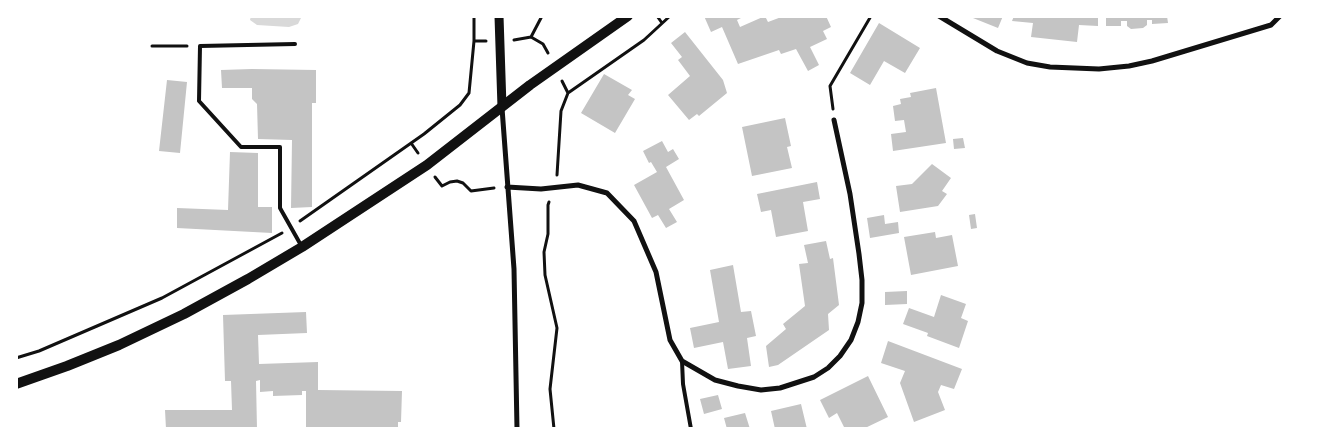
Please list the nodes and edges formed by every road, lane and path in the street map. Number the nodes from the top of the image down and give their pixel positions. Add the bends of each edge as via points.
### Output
1 (474, 16) edge
2 (499, 16) edge
3 (542, 16) edge
4 (628, 16) edge
5 (658, 16) edge
6 (670, 16) edge
7 (871, 16) edge
8 (939, 16) edge
9 (1280, 16) edge
10 (662, 23) junction
11 (531, 37) dead end
12 (294, 44) dead end
13 (152, 46) dead end
14 (200, 46) junction
15 (502, 107) junction
16 (834, 120) joint
17 (411, 143) junction
18 (427, 165) junction
19 (507, 187) junction
20 (556, 188) junction
21 (290, 228) junction
22 (302, 247) junction
23 (16, 358) edge
24 (682, 361) junction
25 (16, 384) edge
26 (517, 429) edge
27 (554, 429) edge
28 (691, 429) edge

1 - 17 path via 469,93 460,106
2 - 15 street
3 - 11 path
4 - 15 main road
5 - 10 path
6 - 10 path
7 - 16 path via 830,86
8 - 9 street via 998,51 1027,62 1050,67 1099,69 1152,61 1271,25
10 - 20 path via 644,40 568,94 562,111
12 - 14 lane
13 - 14 path
14 - 21 lane via 199,101 241,147 280,147 280,208
15 - 18 main road
15 - 19 street
16 - 24 street via 850,194 862,280 862,303 851,340 828,368 814,377 780,388 760,390 715,380
17 - 18 path
17 - 21 path
18 - 19 path via 442,186 457,181 471,191
18 - 22 main road
19 - 20 street
19 - 26 street via 514,269
20 - 24 street via 578,185 608,193 634,221 656,272 670,340
20 - 27 path via 548,204 544,252 545,275 556,328 550,390
21 - 22 lane
21 - 23 path via 162,298 39,352
22 - 25 main road via 160,326 76,363
24 - 28 lane

